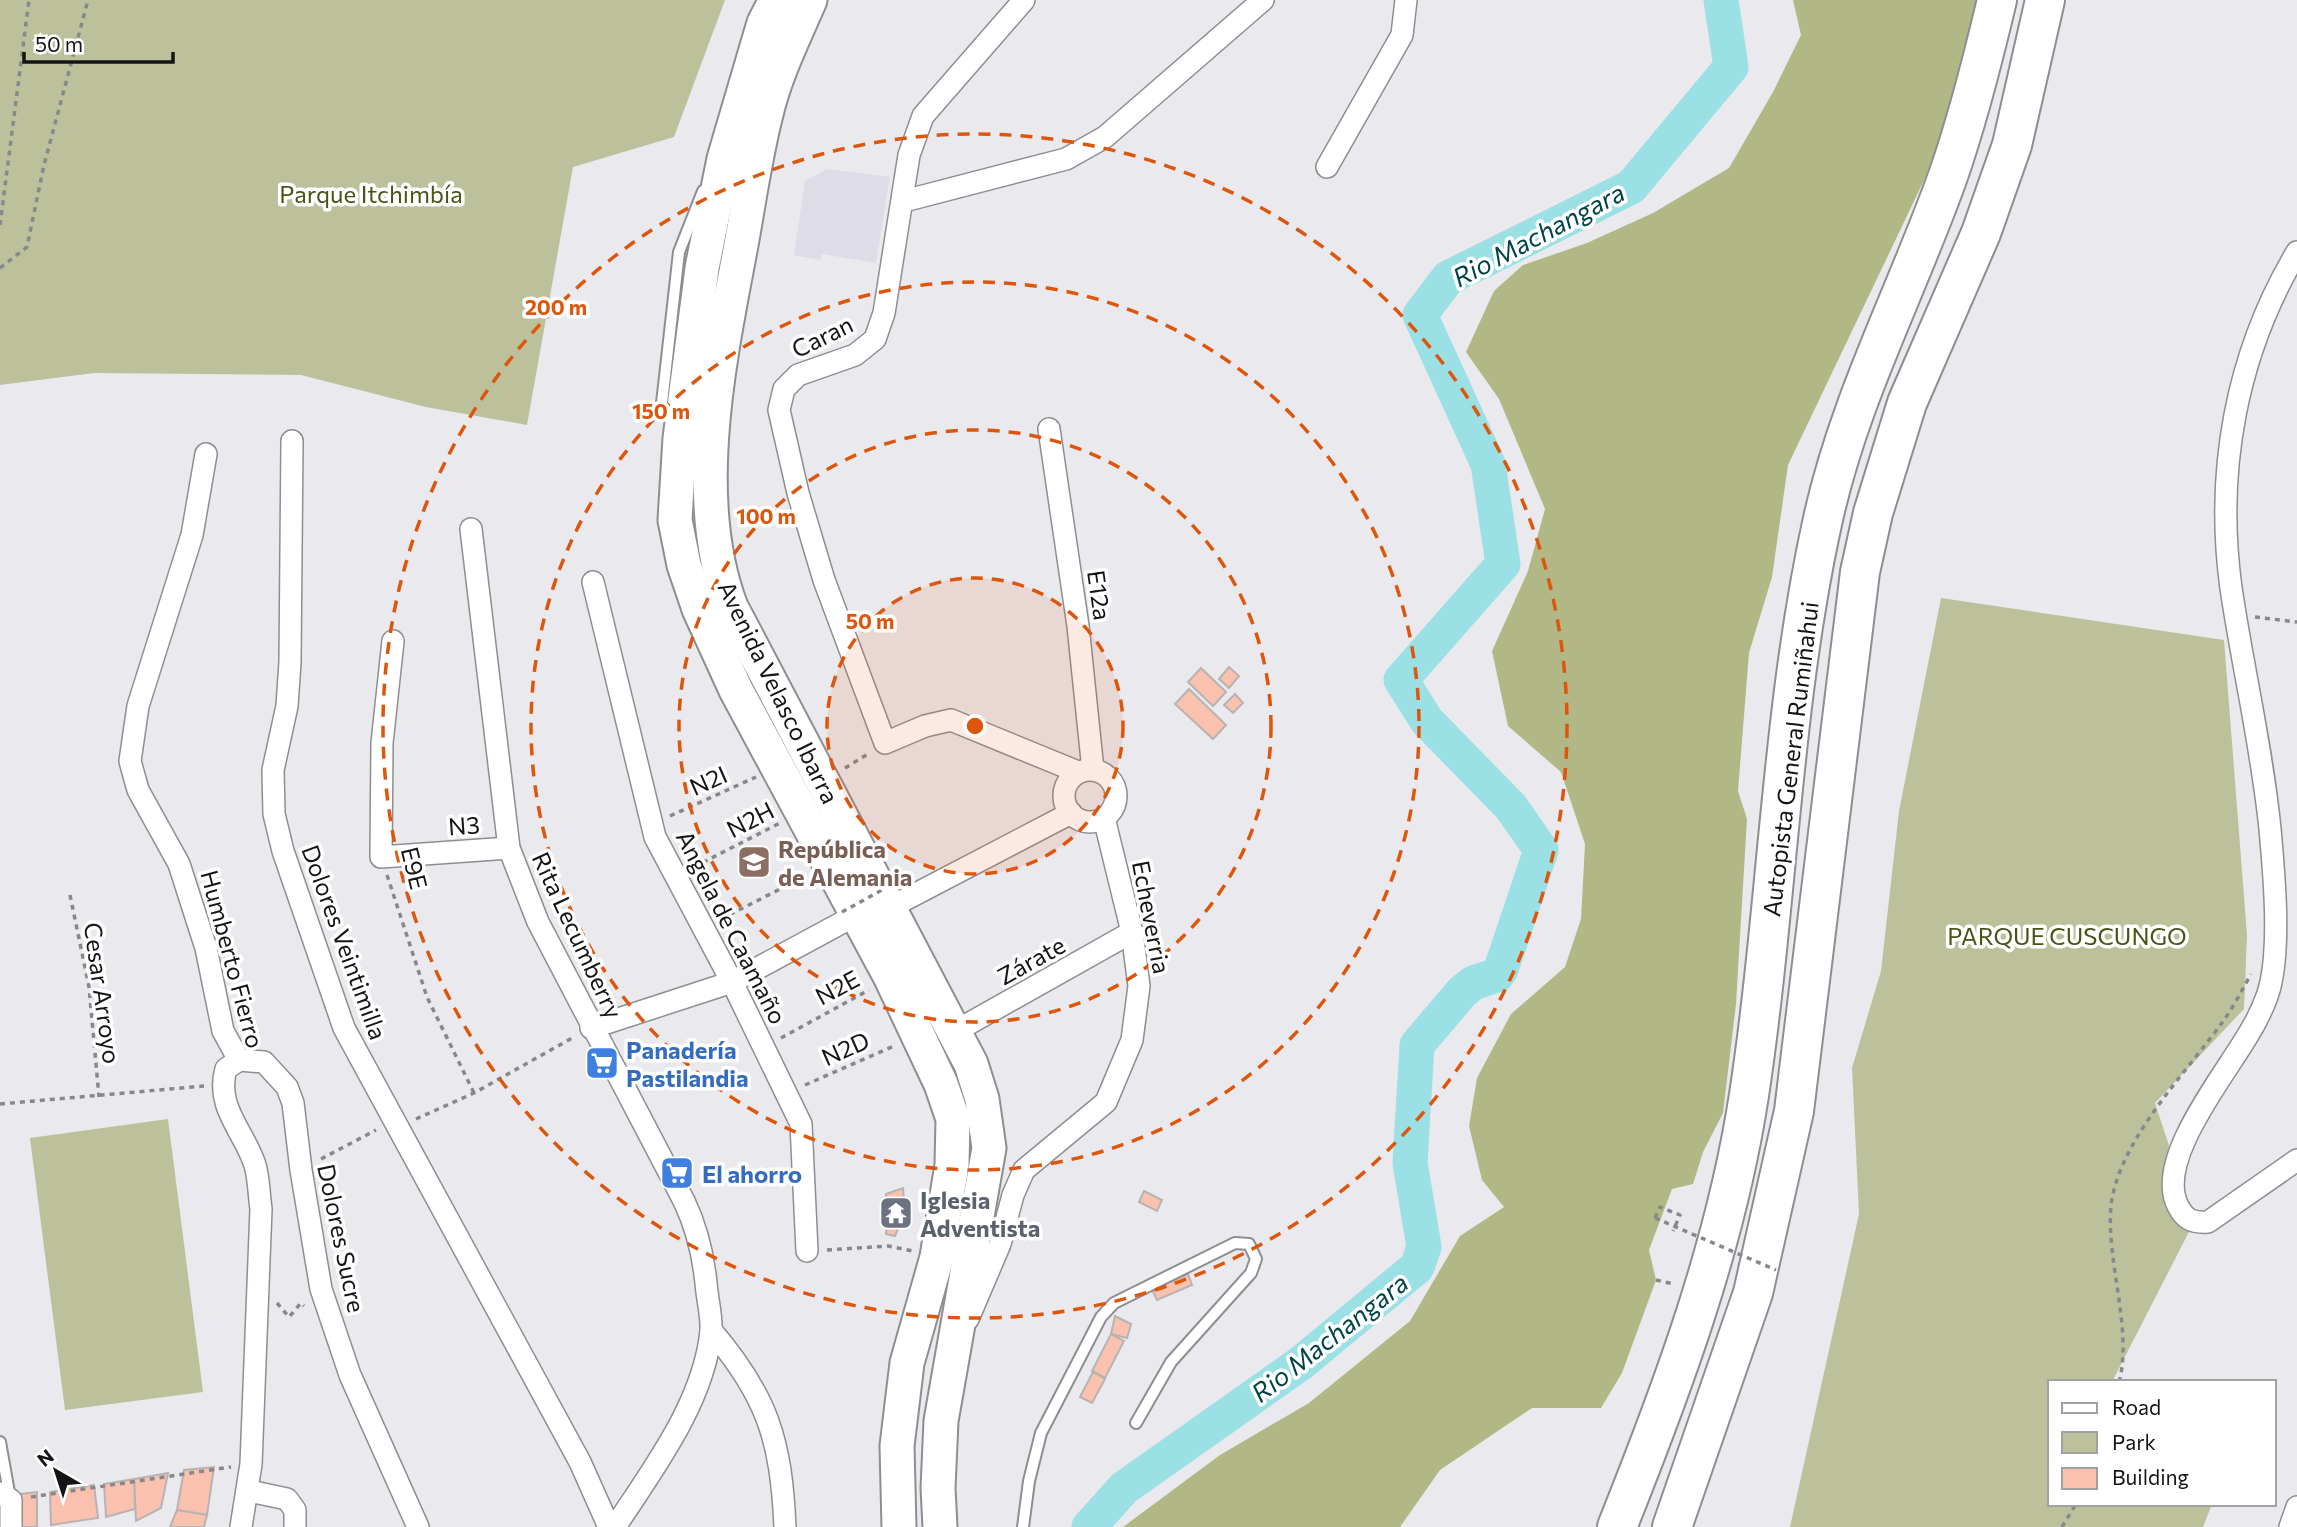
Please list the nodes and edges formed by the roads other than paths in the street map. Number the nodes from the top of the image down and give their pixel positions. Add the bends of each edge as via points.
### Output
1 (776, 0) edge
2 (810, 0) edge
3 (1024, 0) edge
4 (1263, 0) edge
5 (1406, 0) edge
6 (1997, 0) edge
7 (2045, 0) edge
8 (724, 159) junction
9 (1327, 167) dead end
10 (904, 201) junction
11 (2297, 252) edge
12 (661, 412) dead end
13 (1049, 429) dead end
14 (292, 441) dead end
15 (206, 454) dead end
16 (471, 529) dead end
17 (593, 582) dead end
18 (393, 640) dead end
19 (1086, 771) junction
20 (1071, 813) junction
21 (1104, 818) junction
22 (509, 848) junction
23 (381, 856) joint
24 (890, 896) junction
25 (849, 913) junction
26 (1132, 932) junction
27 (732, 982) junction
28 (591, 1028) junction
29 (954, 1032) junction
30 (239, 1060) junction
31 (2297, 1160) edge
32 (807, 1251) road end
33 (711, 1330) junction
34 (955, 1346) junction
35 (1136, 1423) dead end
36 (0, 1442) edge
37 (249, 1491) junction
38 (11, 1497) edge
39 (2297, 1507) edge
40 (11, 1527) edge
41 (241, 1527) edge
42 (295, 1527) edge
43 (418, 1527) edge
44 (608, 1527) edge
45 (615, 1527) edge
46 (785, 1527) edge
47 (899, 1527) edge
48 (940, 1527) edge
49 (1023, 1527) edge
50 (1616, 1527) edge
51 (1672, 1527) edge
52 (2290, 1527) edge

1 - 8 main road, Avenida Velasco Ibarra via 764,23
2 - 24 main road, Avenida Velasco Ibarra via 766,112 721,362 711,446 712,518 721,582 731,607 822,783
3 - 10 street, Caran via 923,116 909,155
4 - 10 street via 1105,137 1066,159
5 - 9 street via 1402,35
6 - 50 highway, Autopista General Rumiñahui via 1949,174 1862,393 1823,520 1801,641 1749,1097 1709,1278
7 - 51 highway, Autopista General Rumiñahui via 2012,145 1981,233 1907,403 1873,513 1857,598 1794,1111 1752,1293
8 - 12 lane via 705,188 678,252
8 - 25 main road, Avenida Velasco Ibarra via 690,354 675,520 699,609 830,864
10 - 19 street, Caran via 875,339 855,355 798,375 784,389 779,410 824,580 885,743 951,720
11 - 31 street via 2258,327 2230,441 2227,528 2236,614 2267,799 2274,887 2271,982 2258,1017 2187,1134 2177,1165 2177,1204 2194,1223 2208,1222
13 - 19 street, E12a via 1078,626
14 - 44 street, Dolores Veintimilla via 290,662 287,706 273,770 274,814 283,851 344,1028 580,1462
15 - 30 street, Humberto Fierro via 191,535 138,706 130,761 138,790 179,864 206,948 223,1031
16 - 22 street, Rita Lecumberry
17 - 27 street, Angela de Caamaño via 655,837
18 - 23 street, E9E via 382,743
19 - 20 street via 1064,791
19 - 21 street via 1102,772 1115,785 1115,804
20 - 21 street via 1086,822
20 - 24 street
21 - 26 street, Echeverria
22 - 23 street, N3
22 - 28 street, Rita Lecumberry via 538,922
24 - 29 main road, Avenida Velasco Ibarra
25 - 27 street
25 - 47 main road, Avenida Velasco Ibarra via 891,978 953,1119 952,1165 937,1257 908,1363 897,1446
26 - 29 street, Zárate
26 - 34 street, Echeverria via 1139,986 1132,1040 1106,1102 1024,1170 985,1284
27 - 28 street
27 - 32 street, Angela de Caamaño via 801,1124
28 - 33 street, Rita Lecumberry via 696,1226
29 - 34 main road, Avenida Velasco Ibarra via 982,1099 989,1148
30 - 37 street, Humberto Fierro via 226,1069 222,1084 225,1107 244,1136 256,1169 261,1209
30 - 43 street, Dolores Sucre via 264,1062 288,1087 327,1306 349,1375
33 - 45 street, Rita Lecumberry via 693,1397 674,1436
33 - 46 street via 740,1365 767,1413 779,1454
34 - 48 main road, Avenida Velasco Ibarra via 941,1422
35 - 49 lane via 1171,1362 1251,1273 1256,1259 1250,1244 1235,1243 1114,1303 1101,1317 1041,1433
36 - 38 lane
37 - 41 street
37 - 42 street via 287,1499 295,1510
38 - 40 street
39 - 52 street

